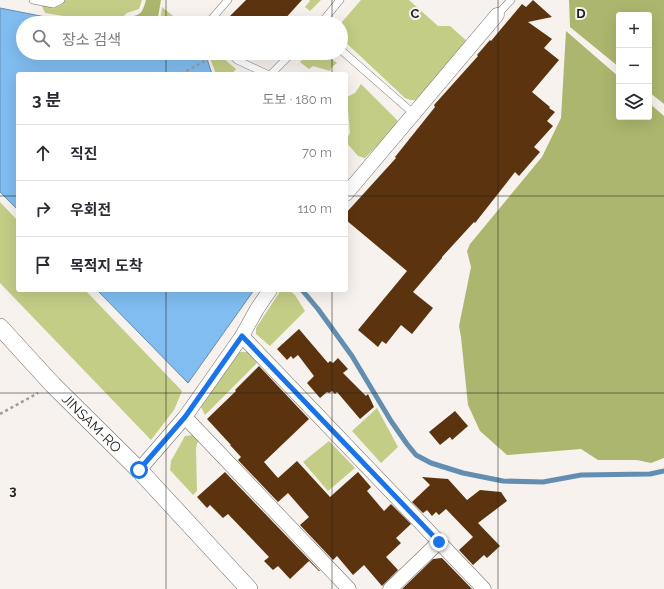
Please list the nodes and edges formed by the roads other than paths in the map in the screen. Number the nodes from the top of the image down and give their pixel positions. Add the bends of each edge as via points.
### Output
1 (33, 0) edge
2 (60, 0) edge
3 (228, 0) edge
4 (340, 0) edge
5 (511, 0) edge
6 (497, 15) joint
7 (214, 16) edge
8 (327, 16) edge
9 (348, 56) edge
10 (237, 60) edge
11 (285, 60) edge
12 (263, 72) edge
13 (273, 72) edge
14 (414, 114) junction
15 (348, 192) edge
16 (269, 292) edge
17 (0, 327) edge
18 (242, 336) junction
19 (185, 417) junction
20 (139, 470) junction
21 (439, 542) junction
22 (249, 589) edge
23 (349, 589) edge
24 (390, 589) edge
25 (484, 589) edge

1 - 2 lane via 52,4
3 - 7 lane
4 - 8 lane
5 - 6 lane
6 - 14 street
9 - 14 lane
10 - 12 lane
11 - 13 lane
14 - 15 street
16 - 18 street
17 - 20 street, JINSAM-RO
18 - 19 street
18 - 21 street
19 - 20 street
19 - 23 street
20 - 22 street, JINSAM-RO
21 - 24 street
21 - 25 street

